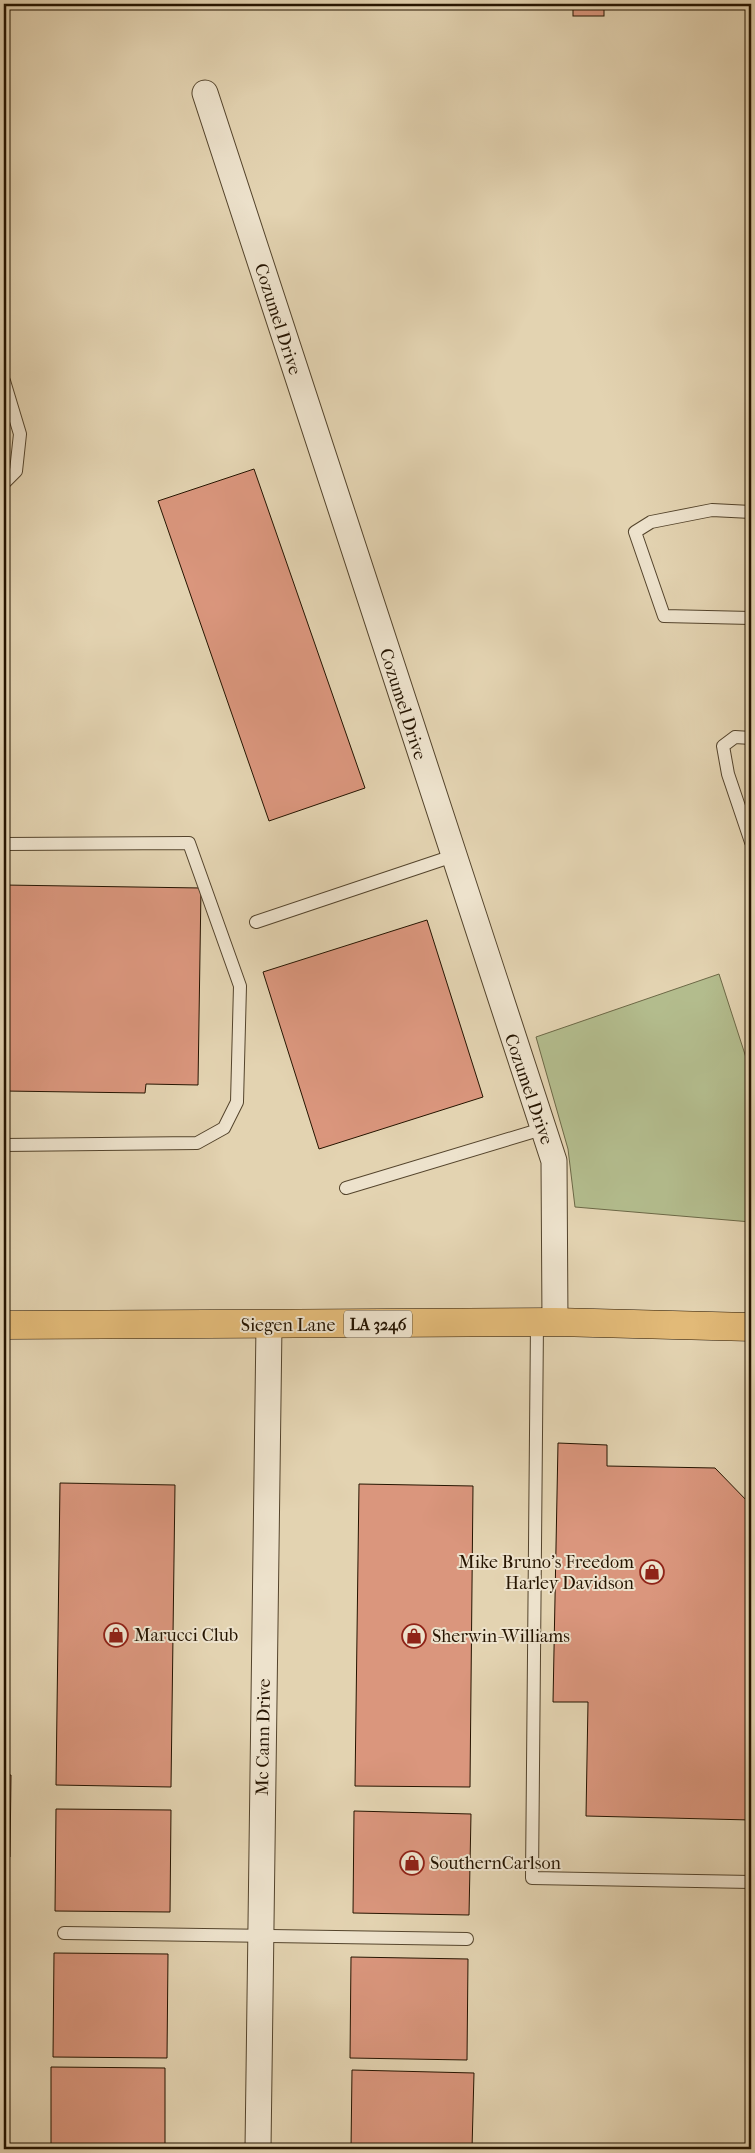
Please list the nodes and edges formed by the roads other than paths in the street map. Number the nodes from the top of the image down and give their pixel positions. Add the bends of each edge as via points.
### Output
1 (205, 93) dead end
2 (4, 381) edge
3 (4, 483) edge
4 (751, 512) edge
5 (751, 618) edge
6 (751, 738) edge
7 (751, 842) edge
8 (4, 844) edge
9 (453, 856) junction
10 (256, 922) dead end
11 (542, 1129) junction
12 (4, 1144) edge
13 (346, 1188) dead end
14 (546, 1323) junction
15 (4, 1325) edge
16 (269, 1325) junction
17 (751, 1327) edge
18 (751, 1882) edge
19 (64, 1933) dead end
20 (261, 1935) junction
21 (467, 1939) dead end
22 (258, 2149) edge

1 - 9 street, Cozumel Drive
2 - 3 lane via 20,434 16,471
4 - 5 lane via 712,510 651,522 635,532 664,616
6 - 7 lane via 735,737 723,746 728,774
8 - 12 lane via 189,843 240,986 238,1102 224,1128 197,1143
9 - 10 lane
9 - 11 street, Cozumel Drive
11 - 13 lane
11 - 14 street, Cozumel Drive via 554,1161
14 - 16 main road, Siegen Lane / LA 3246
14 - 17 main road, Siegen Lane / LA 3246
14 - 18 lane via 532,1878
15 - 16 main road, Siegen Lane / LA 3246
16 - 20 street, Mc Cann Drive
19 - 20 lane
20 - 21 lane
20 - 22 street, Mc Cann Drive

